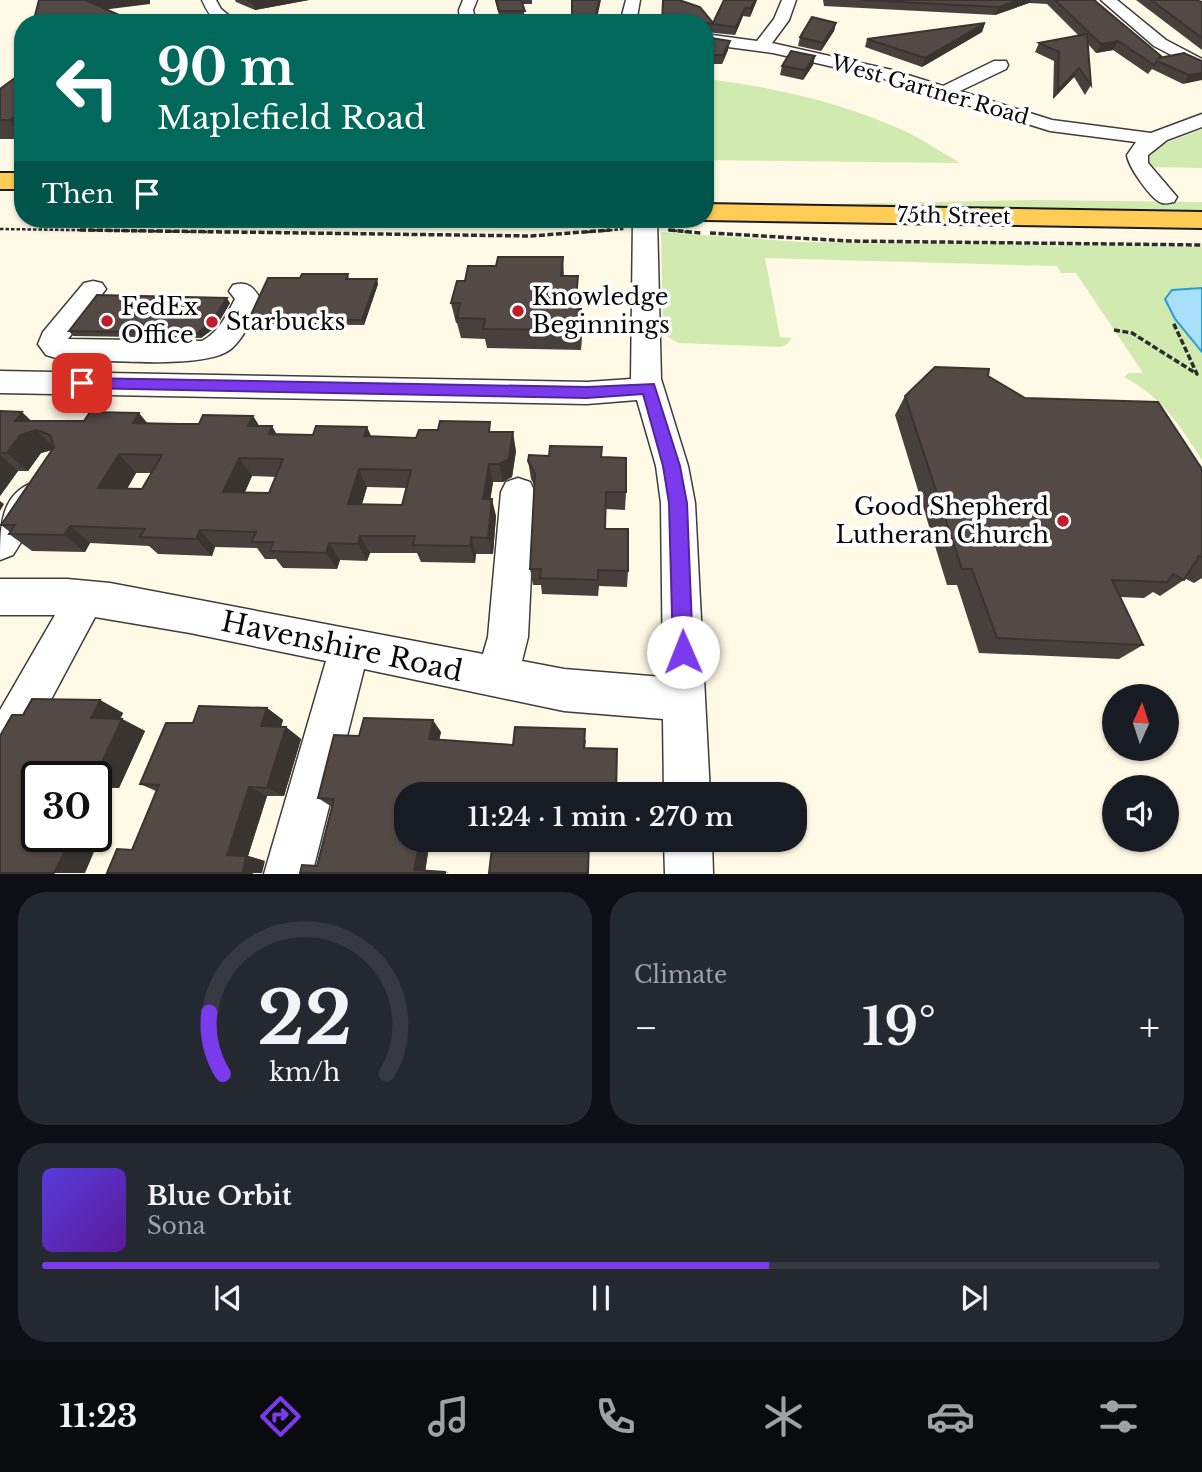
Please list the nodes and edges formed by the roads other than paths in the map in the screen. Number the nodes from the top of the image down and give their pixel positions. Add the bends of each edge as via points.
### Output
1 (789, 0) edge
2 (1108, 0) edge
3 (714, 40) edge
4 (761, 47) junction
5 (1000, 65) dead end
6 (1202, 66) edge
7 (945, 92) junction
8 (1202, 121) edge
9 (1155, 139) junction
10 (714, 191) edge
11 (1166, 197) junction
12 (1202, 197) edge
13 (714, 212) edge
14 (1202, 220) edge
15 (644, 228) edge
16 (93, 289) dead end
17 (242, 291) dead end
18 (0, 382) edge
19 (648, 388) junction
20 (47, 475) edge
21 (518, 492) dead end
22 (0, 544) edge
23 (0, 597) edge
24 (85, 599) junction
25 (350, 647) junction
26 (496, 677) junction
27 (684, 700) junction
28 (0, 752) edge
29 (687, 782) edge
30 (688, 852) edge
31 (288, 873) edge
32 (689, 873) edge

1 - 4 street
2 - 6 street via 1160,43
3 - 4 street, West Gartner Road
4 - 7 street, West Gartner Road via 875,71
5 - 7 street
7 - 9 street, West Gartner Road via 1050,125
8 - 9 street, West Gartner Road
9 - 11 street via 1140,148 1136,159
10 - 11 main road, 75th Street
11 - 12 main road, 75th Street
13 - 14 main road, 75th Street
15 - 19 street
16 - 17 street via 53,338 56,348 214,349 227,337 248,299
18 - 19 street via 251,375 407,379 587,393
19 - 27 street via 678,503
20 - 22 street
21 - 26 street via 508,637
23 - 24 street, Havenshire Road
24 - 25 street, Havenshire Road
24 - 28 street
25 - 26 street, Havenshire Road
25 - 31 street
26 - 27 street, Havenshire Road via 564,690
27 - 29 street
30 - 32 street

